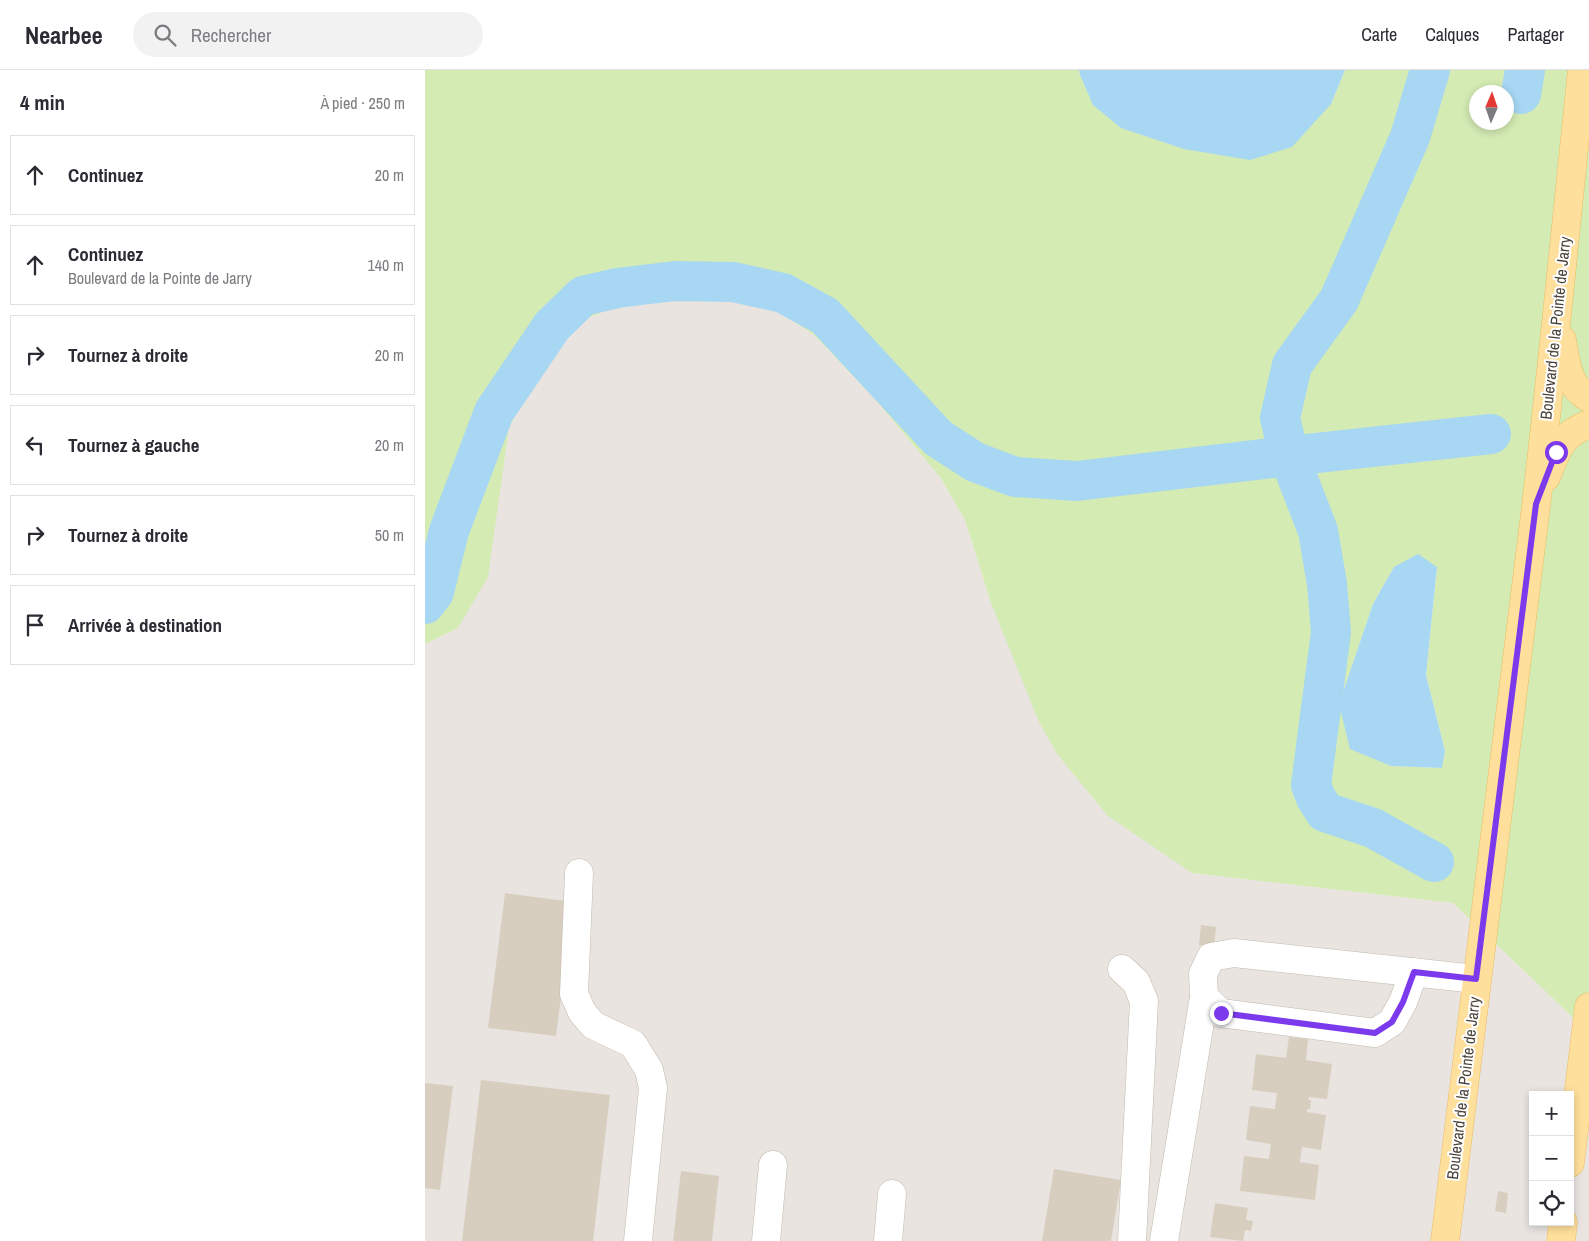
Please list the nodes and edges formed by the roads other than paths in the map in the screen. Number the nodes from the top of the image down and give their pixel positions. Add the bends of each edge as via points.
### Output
1 (1582, 70) edge
2 (1557, 314) junction
3 (1589, 398) edge
4 (1589, 424) edge
5 (1536, 504) junction
6 (579, 873) dead end
7 (1122, 969) dead end
8 (1414, 972) junction
9 (1476, 979) junction
10 (1204, 997) junction
11 (1589, 1007) edge
12 (1585, 1078) edge
13 (1574, 1140) edge
14 (773, 1165) dead end
15 (892, 1194) dead end
16 (1563, 1226) edge
17 (638, 1241) edge
18 (766, 1241) edge
19 (888, 1241) edge
20 (1132, 1241) edge
21 (1164, 1241) edge
22 (1445, 1241) edge
23 (1561, 1241) edge

1 - 2 main road, Boulevard de la Pointe de Jarry
2 - 3 main road via 1567,372 1579,393
2 - 5 main road, Boulevard de la Pointe de Jarry
4 - 5 main road via 1573,431 1556,452
5 - 9 main road, Boulevard de la Pointe de Jarry
6 - 17 lane via 574,994 582,1012 593,1025 633,1044 649,1070 653,1088
7 - 20 lane via 1136,982 1144,1001
8 - 9 lane
8 - 10 lane via 1234,953 1211,957 1203,974
8 - 10 lane via 1392,1022 1375,1033 1221,1013
9 - 22 main road, Boulevard de la Pointe de Jarry
10 - 21 lane
11 - 12 main road
12 - 13 main road
14 - 18 lane
15 - 19 lane
16 - 23 main road

